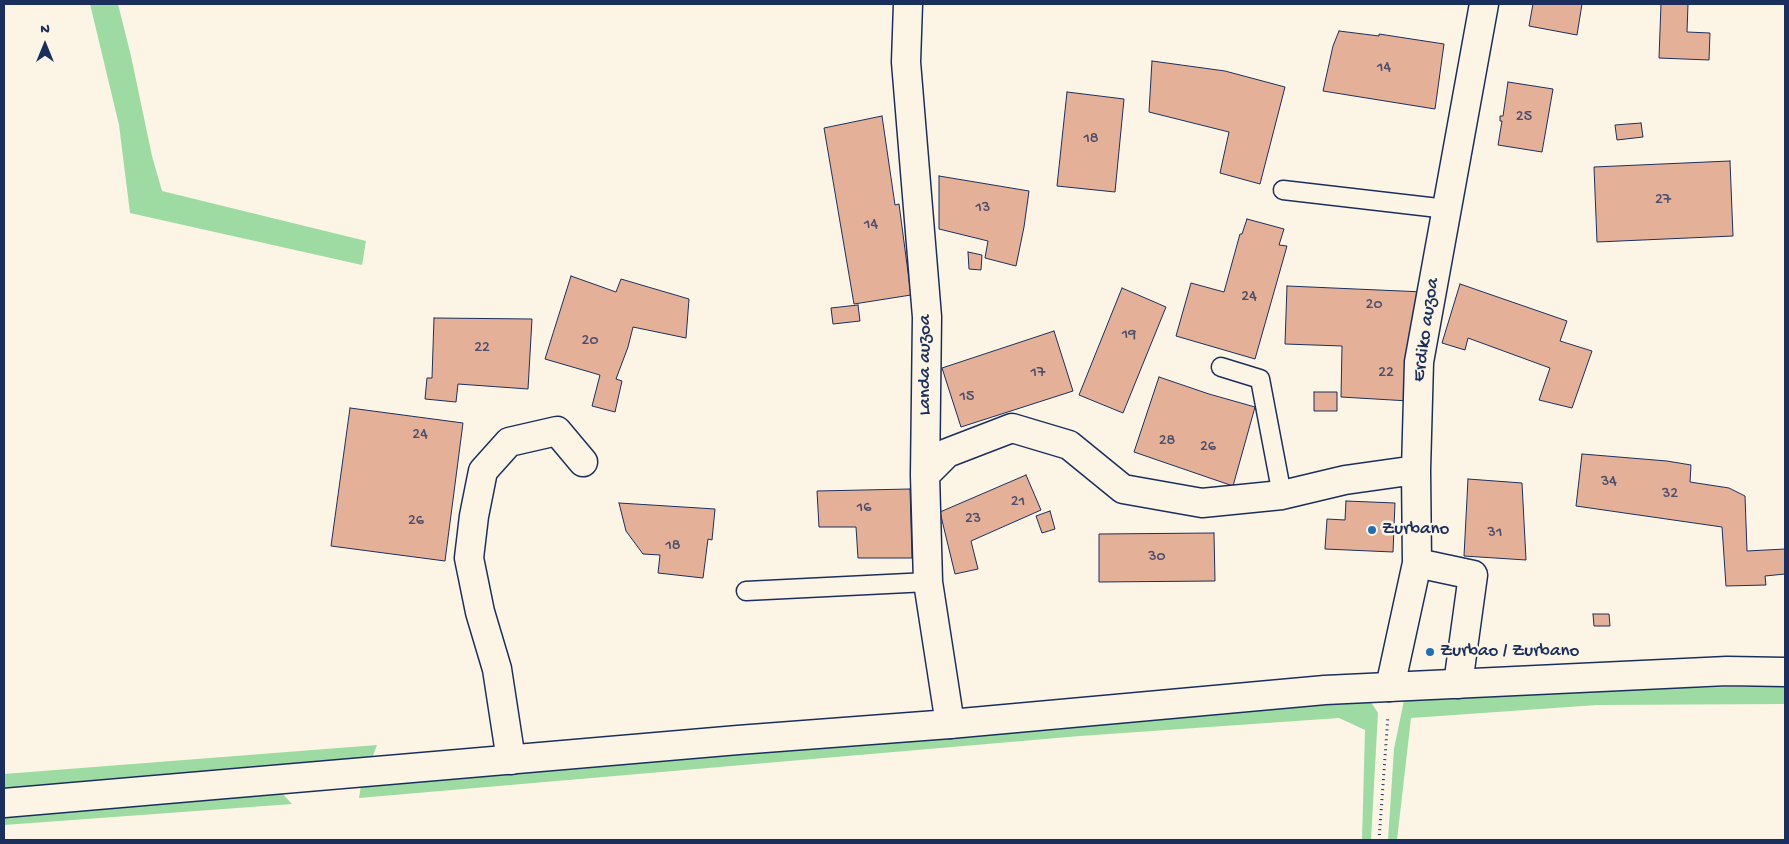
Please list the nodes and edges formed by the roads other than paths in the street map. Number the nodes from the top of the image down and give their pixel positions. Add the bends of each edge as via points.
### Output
1 (908, 4) edge
2 (1484, 4) edge
3 (1283, 190) dead end
4 (1447, 209) junction
5 (1222, 368) dead end
6 (583, 462) dead end
7 (1416, 470) junction
8 (925, 474) junction
9 (1282, 495) junction
10 (1417, 563) junction
11 (928, 582) junction
12 (746, 590) dead end
13 (1785, 672) edge
14 (1458, 684) junction
15 (1390, 687) junction
16 (950, 724) junction
17 (511, 760) junction
18 (4, 803) edge

1 - 8 street, Landa auzoa via 906,62 927,317
2 - 4 street, Erdiko auzoa
3 - 4 lane
4 - 7 street, Erdiko auzoa via 1419,362
5 - 9 lane via 1260,379
6 - 17 street via 557,431 509,442 483,471 469,558 480,612 497,669
7 - 9 street via 1345,480
7 - 10 street, Erdiko auzoa
8 - 9 street via 947,453 1012,428 1069,445 1123,489 1202,503
8 - 11 street, Landa auzoa
10 - 14 street via 1473,575
10 - 15 street, Erdiko auzoa
11 - 12 lane
11 - 16 street, Landa auzoa
13 - 14 street via 1727,671
14 - 15 street
15 - 16 street
16 - 17 street
17 - 18 street

